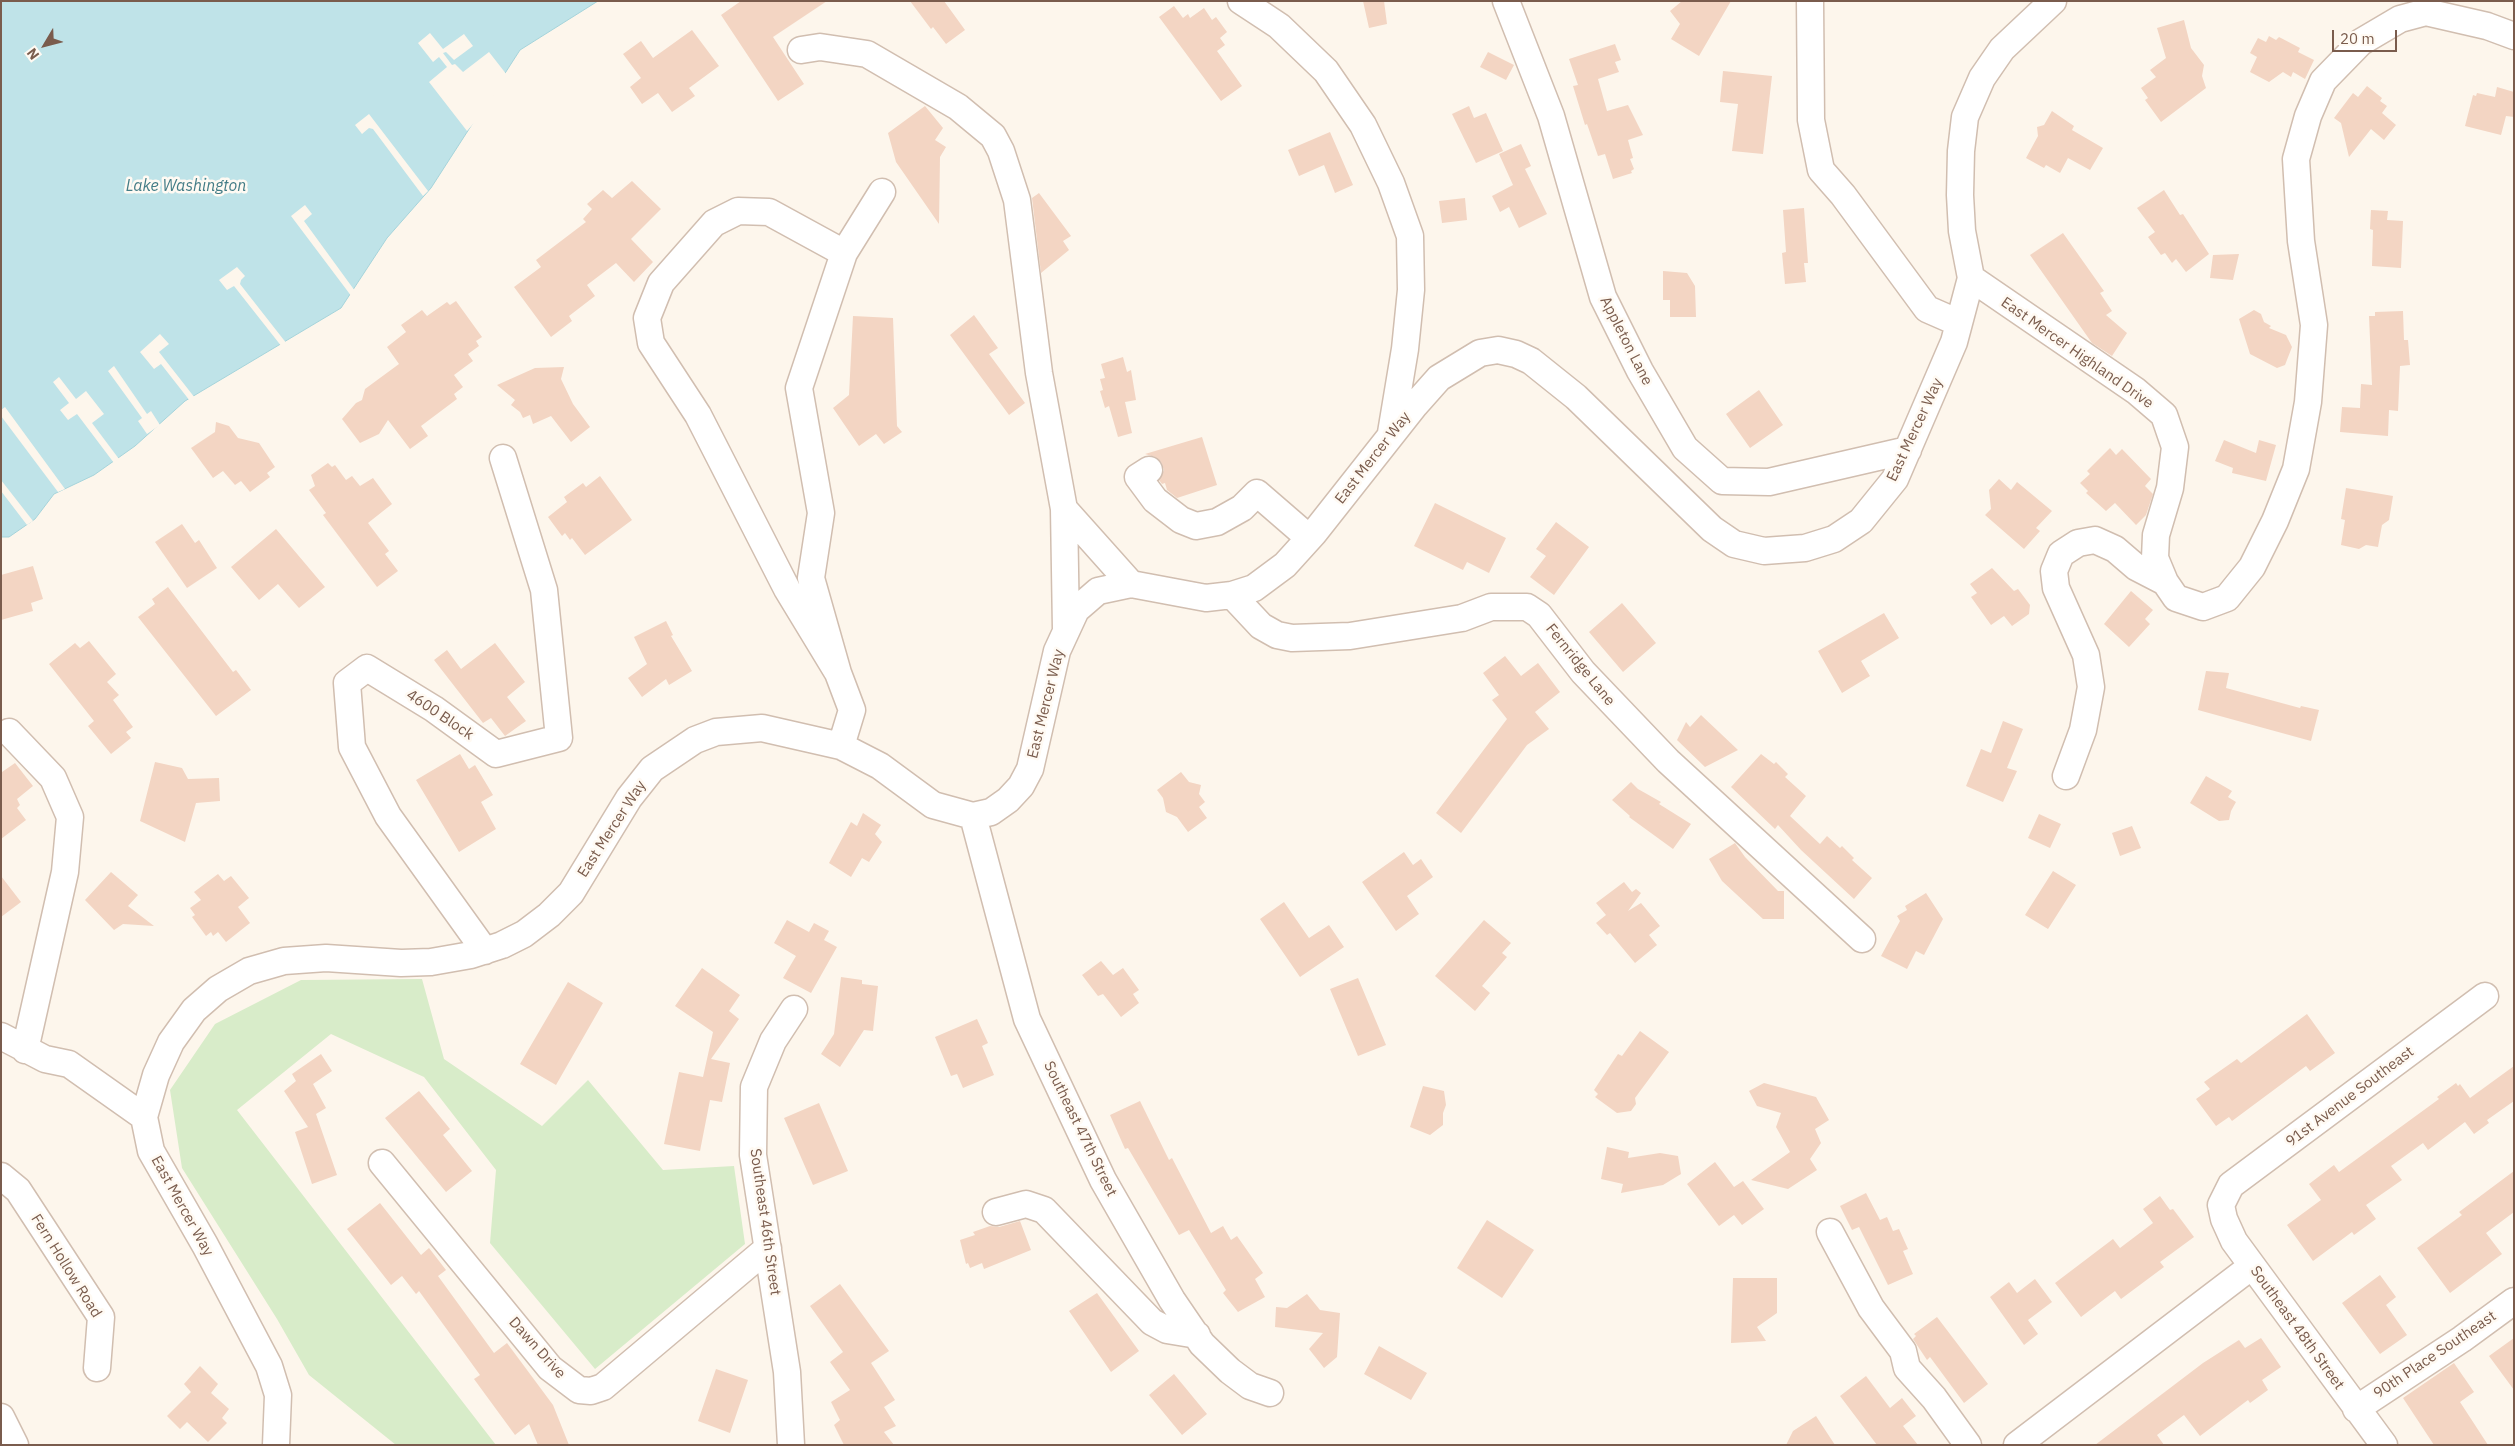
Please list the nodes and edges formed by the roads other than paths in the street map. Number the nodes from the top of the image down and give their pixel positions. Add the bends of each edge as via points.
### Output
1 (1241, 1) edge
2 (1506, 1) edge
3 (1810, 1) edge
4 (2053, 1) edge
5 (2026, 12) edge
6 (2514, 36) edge
7 (801, 50) dead end
8 (882, 192) dead end
9 (844, 253) junction
10 (1971, 278) junction
11 (1959, 324) junction
12 (1390, 436) junction
13 (1908, 450) junction
14 (503, 458) dead end
15 (1149, 470) dead end
16 (1064, 509) junction
17 (1309, 538) junction
18 (2165, 582) junction
19 (1131, 584) junction
20 (1232, 595) junction
21 (1066, 631) junction
22 (838, 673) junction
23 (9, 732) dead end
24 (841, 746) junction
25 (2066, 776) dead end
26 (972, 816) junction
27 (1862, 939) dead end
28 (485, 951) junction
29 (2485, 996) dead end
30 (794, 1010) dead end
31 (1, 1036) edge
32 (25, 1050) junction
33 (144, 1117) junction
34 (382, 1163) dead end
35 (1, 1176) edge
36 (2221, 1205) joint
37 (996, 1212) dead end
38 (1830, 1232) dead end
39 (768, 1248) junction
40 (2252, 1266) junction
41 (2514, 1301) edge
42 (1196, 1335) junction
43 (97, 1368) dead end
44 (1270, 1393) dead end
45 (2356, 1409) junction
46 (1, 1417) edge
47 (15, 1445) edge
48 (276, 1445) edge
49 (791, 1445) edge
50 (1968, 1445) edge
51 (2016, 1445) edge
52 (2384, 1445) edge

1 - 12 street via 1279,26 1326,72 1363,125 1391,183 1410,236 1411,290
2 - 13 street, Appleton Lane via 1552,116 1603,297 1640,371 1685,448 1722,481 1769,482
3 - 11 street via 1811,120 1821,170 1927,309
4 - 5 street, East Mercer Way
5 - 10 street, East Mercer Way via 1982,78 1965,117 1960,195 1962,231
6 - 18 street, East Mercer Highland Drive via 2487,26 2426,12 2400,19 2361,42 2323,81 2308,116 2296,159 2301,241 2314,324 2308,402 2296,469 2252,567 2227,598 2203,607 2176,598
7 - 16 street via 820,47 866,54 958,107 993,136 1002,151 1017,200 1039,373
8 - 9 street
9 - 22 street via 799,388 821,513 810,578
9 - 22 street via 769,212 738,210 714,223 661,283 646,318 651,343 698,415 787,589
10 - 11 street, East Mercer Way
10 - 18 street, East Mercer Highland Drive via 2136,391 2164,415 2176,447 2170,488 2156,535 2155,558
11 - 13 street, East Mercer Way
12 - 13 street, East Mercer Way via 1439,378 1461,363 1480,353 1498,350 1516,354 1576,397 1712,530 1734,544 1764,550 1805,548 1834,539 1861,521 1895,479
12 - 17 street, East Mercer Way
14 - 28 street, 4600 Block via 544,590 560,738 496,754 434,709 367,668 347,683 352,747 388,816
15 - 17 street via 1138,477 1155,500 1181,520 1196,526 1217,522 1242,508 1257,494
16 - 19 street
16 - 21 street
17 - 20 street, East Mercer Way via 1285,565 1254,588
18 - 25 street, East Mercer Highland Drive via 2136,567 2115,549 2095,540 2078,543 2062,554 2054,571 2056,588 2086,655 2091,687 2083,730
19 - 20 street, East Mercer Way via 1206,598
19 - 21 street, East Mercer Way via 1098,591 1076,610
20 - 27 street, Fernridge Lane via 1261,626 1277,635 1292,638 1350,636 1462,618 1492,607 1527,608 1539,615 1583,672 1668,761
21 - 26 street, East Mercer Way via 1057,651 1030,769 1008,800 992,812
22 - 24 street via 852,710
23 - 32 street via 53,778 70,817 65,872
24 - 26 street, East Mercer Way via 880,766 933,804
24 - 28 street, East Mercer Way via 762,728 716,732 695,740 652,769 629,798 571,893 550,915 524,934
26 - 42 street, Southeast 47th Street via 1027,1019 1103,1180 1172,1300
28 - 33 street, East Mercer Way via 431,962 326,958 284,961 249,971 218,989 194,1010 171,1042 156,1075
29 - 36 street, 91st Avenue Southeast via 2231,1186
30 - 39 street, Southeast 46th Street via 773,1041 754,1087 753,1155
31 - 32 street
32 - 33 street via 45,1059 69,1064
33 - 48 street, East Mercer Way via 151,1151 269,1366 278,1395
34 - 39 street, Dawn Drive via 550,1368 579,1390 603,1387
35 - 43 street, Fern Hollow Road via 18,1190 101,1317
36 - 40 street, Southeast 48th Street via 2234,1241
37 - 42 street via 1026,1204 1044,1210 1152,1322 1167,1330
38 - 50 street via 1866,1300 1902,1351 1907,1368 1934,1398
39 - 49 street, Southeast 46th Street via 787,1372
40 - 45 street, Southeast 48th Street
40 - 51 street
41 - 45 street, 90th Place Southeast
42 - 44 street, Southeast 47th Street via 1230,1371 1250,1386
45 - 52 street, Southeast 48th Street
46 - 47 street

